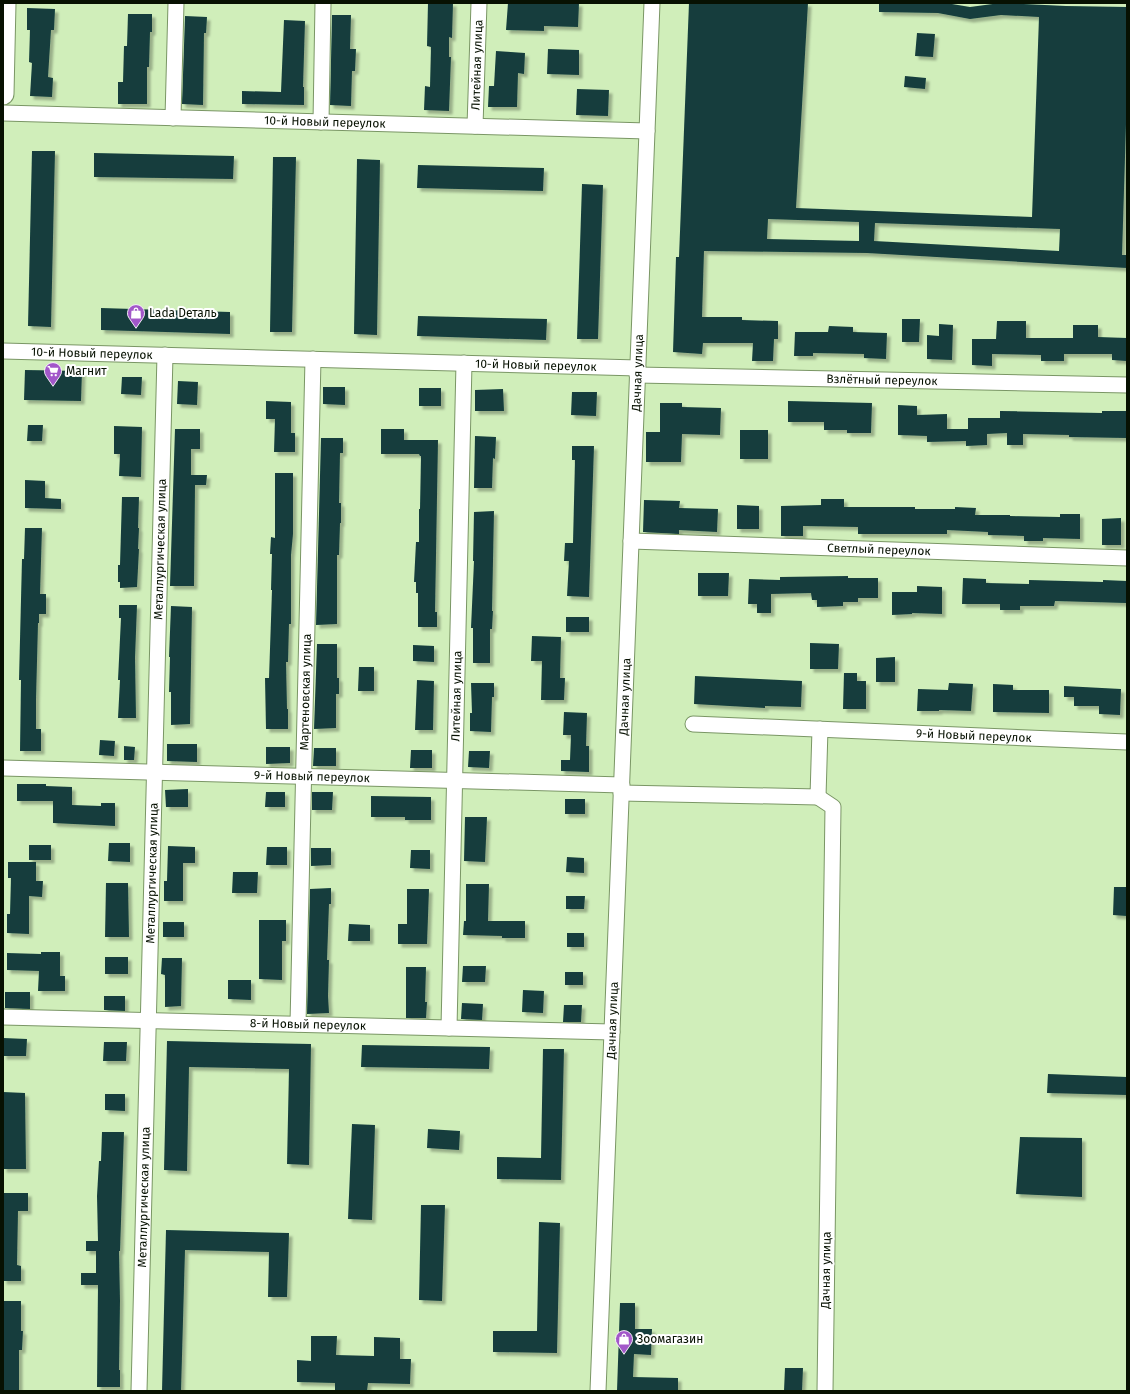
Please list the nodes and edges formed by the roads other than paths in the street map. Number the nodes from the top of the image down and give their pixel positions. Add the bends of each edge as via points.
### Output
1 (5, 3) edge
2 (176, 3) edge
3 (323, 3) edge
4 (478, 3) edge
5 (652, 3) edge
6 (3, 94) edge
7 (3, 113) edge
8 (173, 118) junction
9 (321, 122) junction
10 (475, 126) junction
11 (647, 131) junction
12 (3, 350) edge
13 (165, 355) junction
14 (313, 359) junction
15 (464, 363) junction
16 (638, 372) junction
17 (1127, 385) edge
18 (631, 541) junction
19 (1127, 558) edge
20 (693, 724) dead end
21 (820, 729) junction
22 (1127, 742) edge
23 (3, 768) edge
24 (154, 773) junction
25 (304, 777) junction
26 (455, 781) junction
27 (622, 789) junction
28 (818, 796) junction
29 (3, 1017) edge
30 (148, 1020) junction
31 (298, 1024) junction
32 (449, 1028) junction
33 (612, 1032) junction
34 (139, 1391) edge
35 (598, 1391) edge
36 (825, 1391) edge

1 - 6 street
2 - 8 street
3 - 9 street
4 - 10 street, Литейная улица
5 - 11 street, Дачная улица
7 - 8 street, 10-й Новый переулок
8 - 9 street, 10-й Новый переулок
9 - 10 street, 10-й Новый переулок
10 - 11 street, 10-й Новый переулок
11 - 16 street, Дачная улица
12 - 13 street, 10-й Новый переулок
13 - 14 street, 10-й Новый переулок
13 - 24 street, Металлургическая улица
14 - 15 street, 10-й Новый переулок
14 - 25 street, Мартеновская улица
15 - 16 street, 10-й Новый переулок
15 - 26 street, Литейная улица
16 - 17 street, Взлётный переулок
16 - 18 street, Дачная улица
18 - 19 street, Светлый переулок
18 - 27 street, Дачная улица
20 - 21 street, 9-й Новый переулок
21 - 22 street, 9-й Новый переулок
21 - 28 street
23 - 24 street, 9-й Новый переулок
24 - 25 street, 9-й Новый переулок
24 - 30 street, Металлургическая улица
25 - 26 street, 9-й Новый переулок
25 - 31 street, Мартеновская улица
26 - 27 street, 9-й Новый переулок
26 - 32 street, Литейная улица
27 - 28 street, 9-й Новый переулок
27 - 33 street, Дачная улица
28 - 36 street, Дачная улица via 833,807
29 - 30 street, 8-й Новый переулок
30 - 31 street, 8-й Новый переулок
30 - 34 street, Металлургическая улица
31 - 32 street, 8-й Новый переулок
32 - 33 street, 8-й Новый переулок
33 - 35 street, Дачная улица

